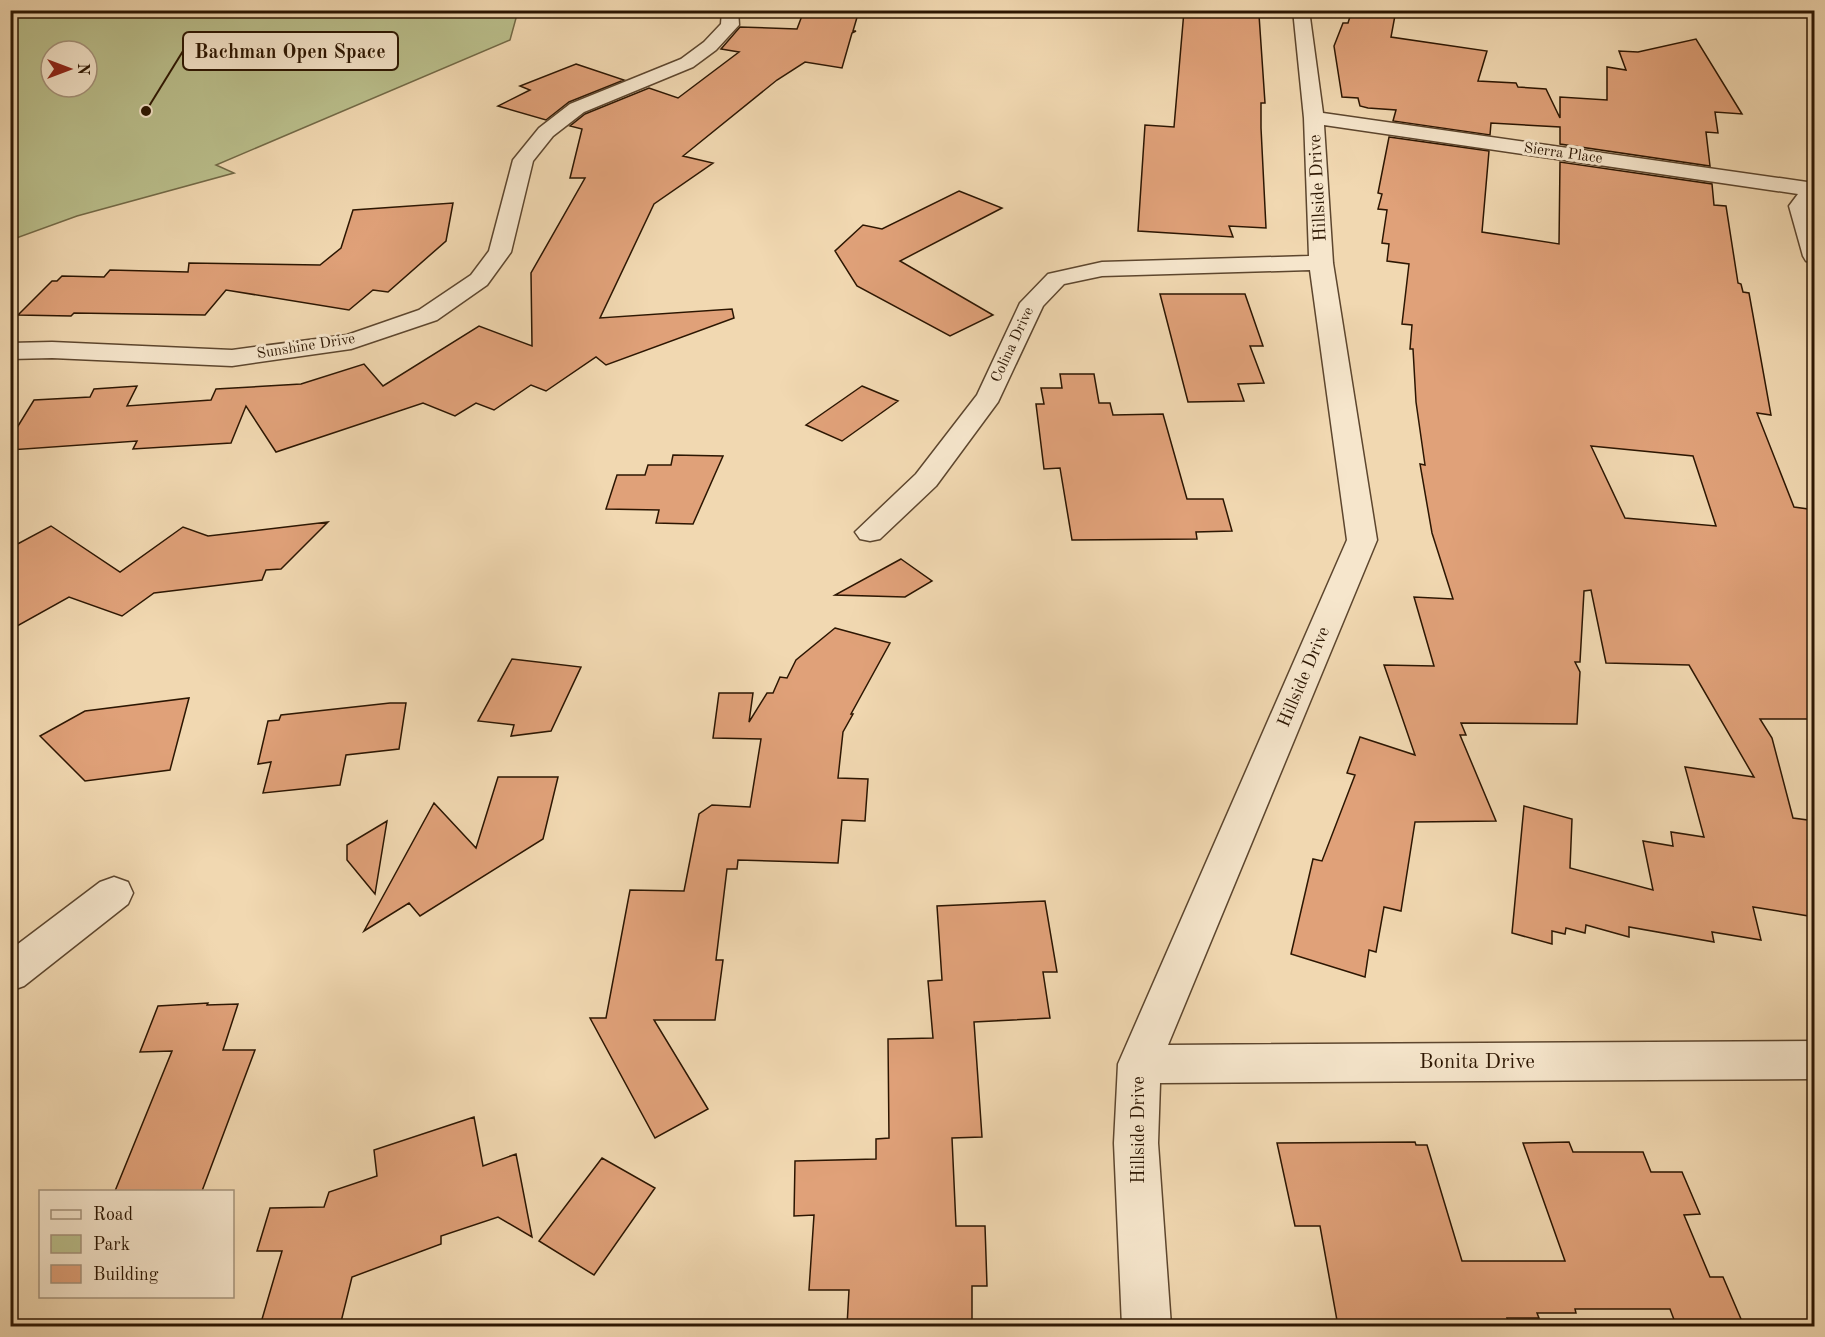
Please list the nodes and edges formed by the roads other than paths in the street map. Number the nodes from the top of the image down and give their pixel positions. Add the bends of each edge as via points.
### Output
1 (730, 10) edge
2 (1301, 10) edge
3 (1314, 118) junction
4 (1813, 189) edge
5 (1815, 256) edge
6 (1322, 263) junction
7 (10, 351) edge
8 (870, 532) dead end
9 (114, 893) dead end
10 (10, 974) edge
11 (1815, 1060) edge
12 (1139, 1064) junction
13 (1146, 1326) edge

1 - 7 street, Sunshine Drive via 730,25 687,63 577,108 546,132 523,160 500,252 479,280 428,315 351,342 232,358
2 - 3 street, Hillside Drive
3 - 4 street, Sierra Place
3 - 6 street, Hillside Drive
4 - 5 street via 1800,206
6 - 8 street, Colina Drive via 1102,269 1056,279 1032,303 989,396 926,480
6 - 12 street, Hillside Drive via 1362,540
9 - 10 street
11 - 12 street, Bonita Drive
12 - 13 street, Hillside Drive via 1136,1143

